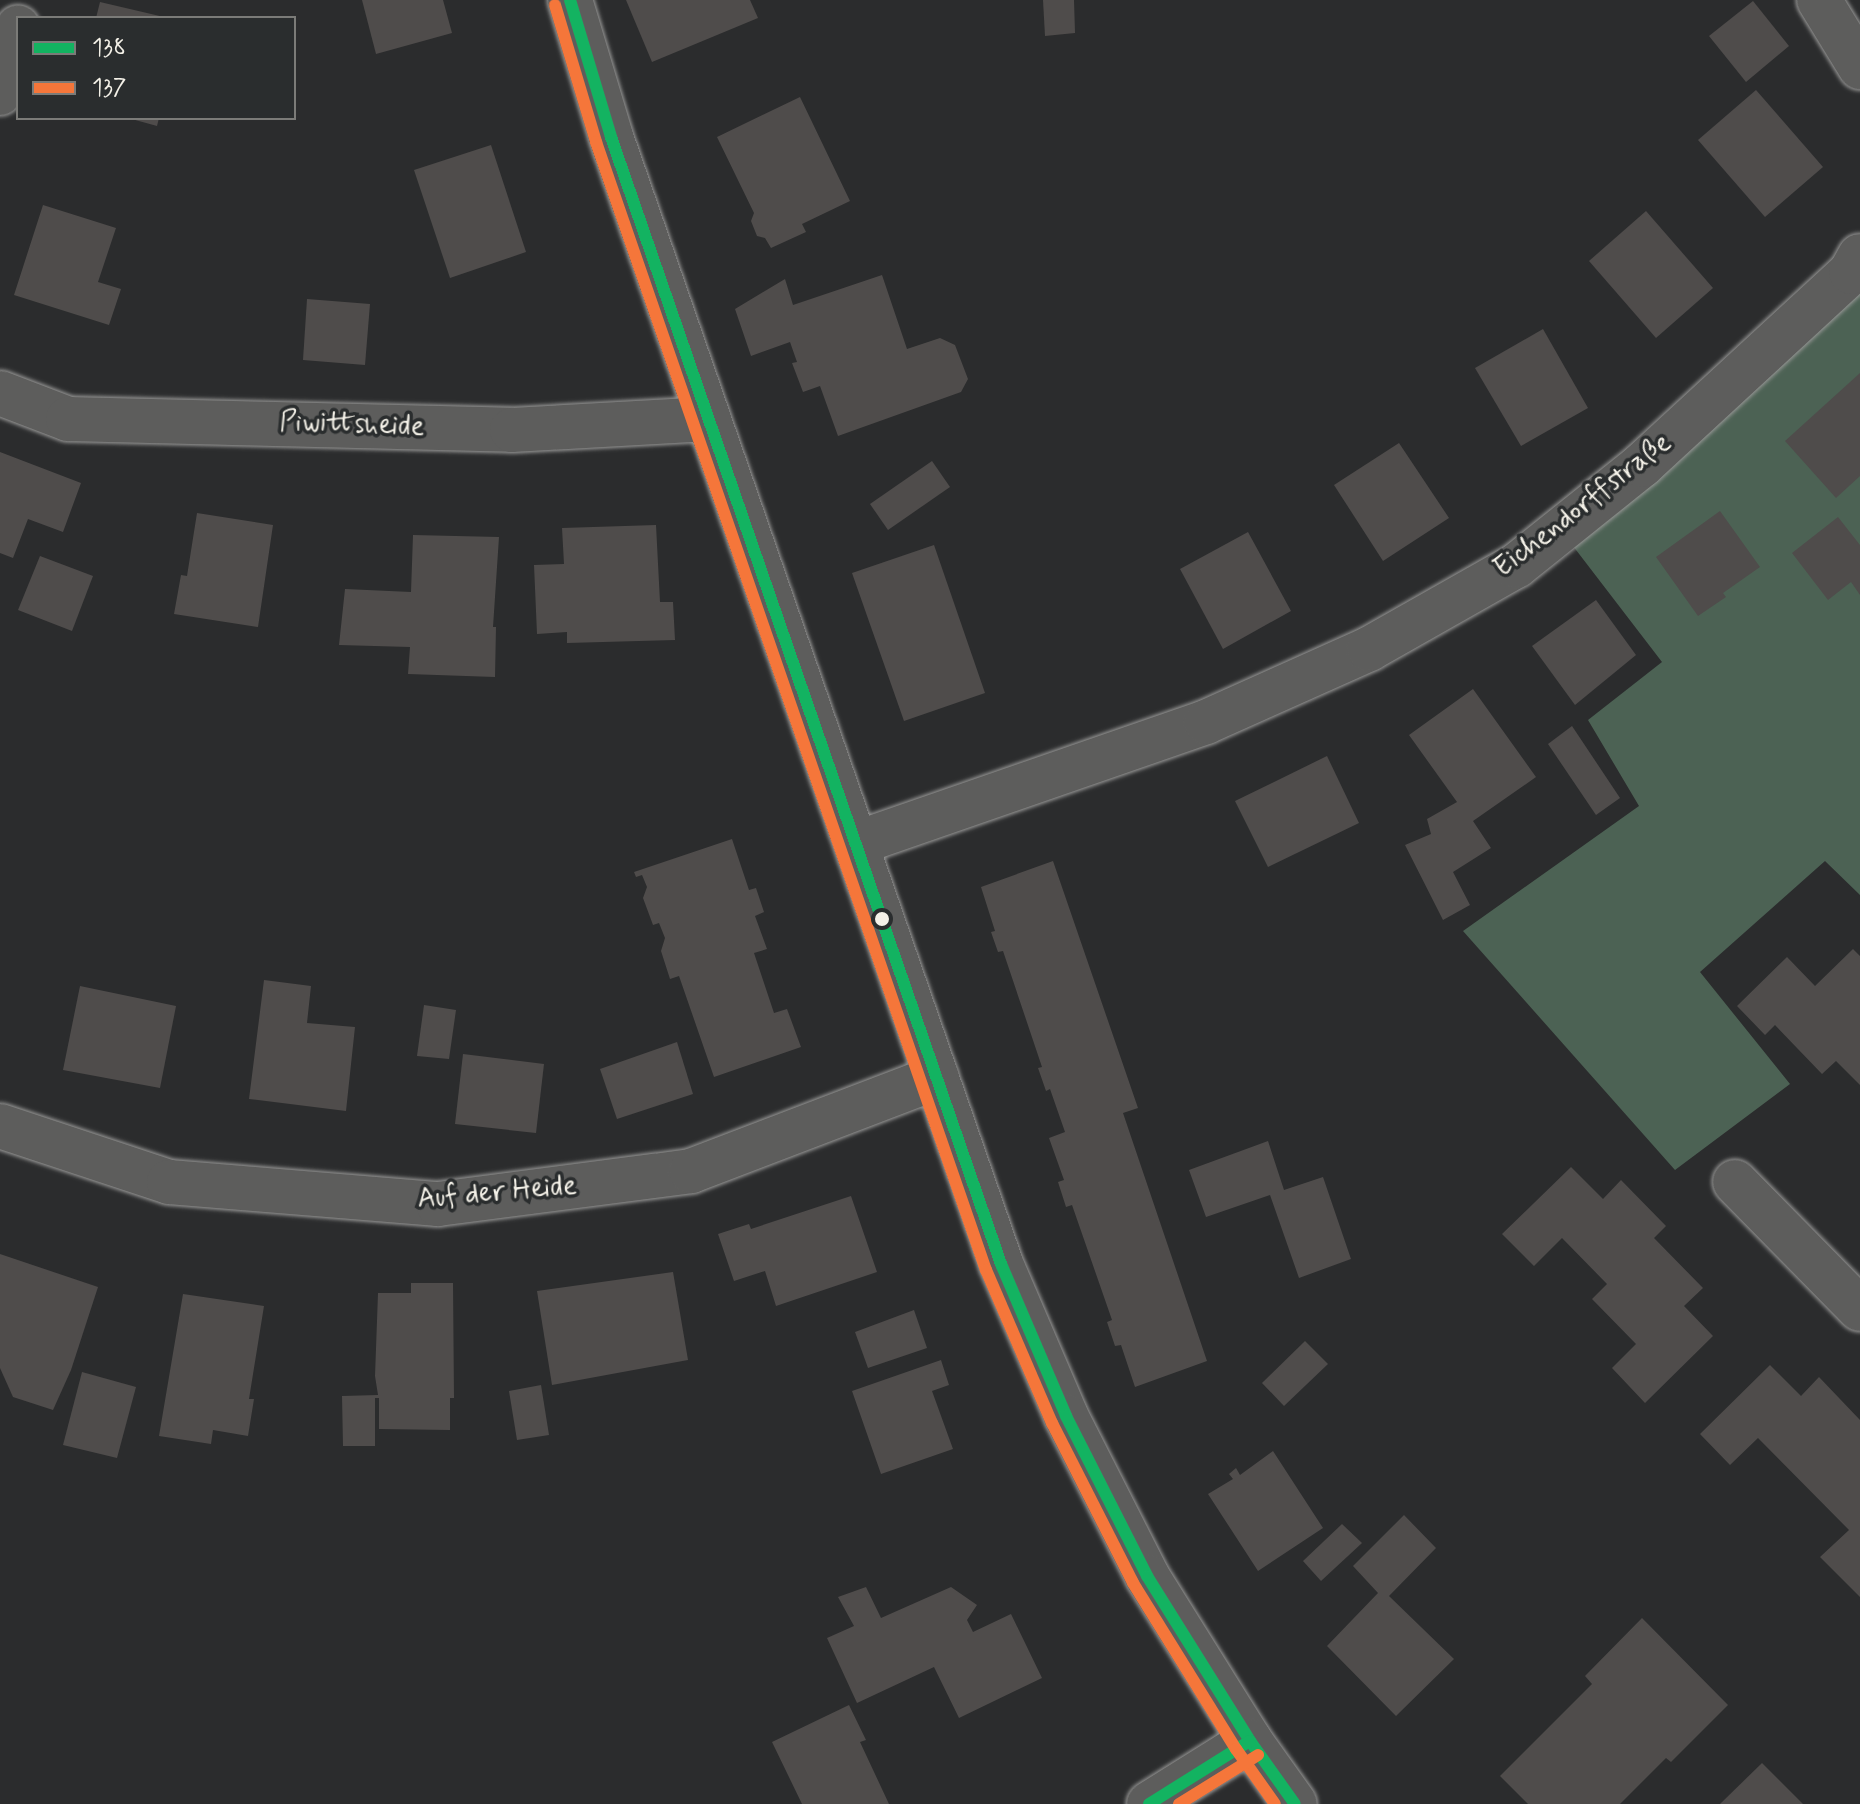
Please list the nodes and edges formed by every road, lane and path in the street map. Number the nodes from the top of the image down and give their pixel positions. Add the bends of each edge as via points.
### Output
1 (570, 0) edge
2 (1819, 0) edge
3 (16, 34) edge
4 (1860, 67) edge
5 (0, 93) edge
6 (1860, 256) edge
7 (0, 393) edge
8 (709, 419) junction
9 (857, 843) junction
10 (937, 1077) junction
11 (0, 1126) edge
12 (1735, 1182) dead end
13 (1860, 1309) edge
14 (1250, 1741) junction
15 (1149, 1804) edge
16 (1295, 1804) edge

1 - 8 street via 611,137
2 - 4 street
3 - 5 street
6 - 9 street, Eichendorffstraße via 1851,272 1642,465 1516,566 1369,649 1206,722
7 - 8 street, Piwittsheide via 68,419 512,430
8 - 9 street
9 - 10 street
10 - 11 street, Auf der Heide via 691,1171 438,1204 169,1182
10 - 14 street via 1001,1264 1066,1416 1147,1576
12 - 13 street
14 - 15 street
14 - 16 street

